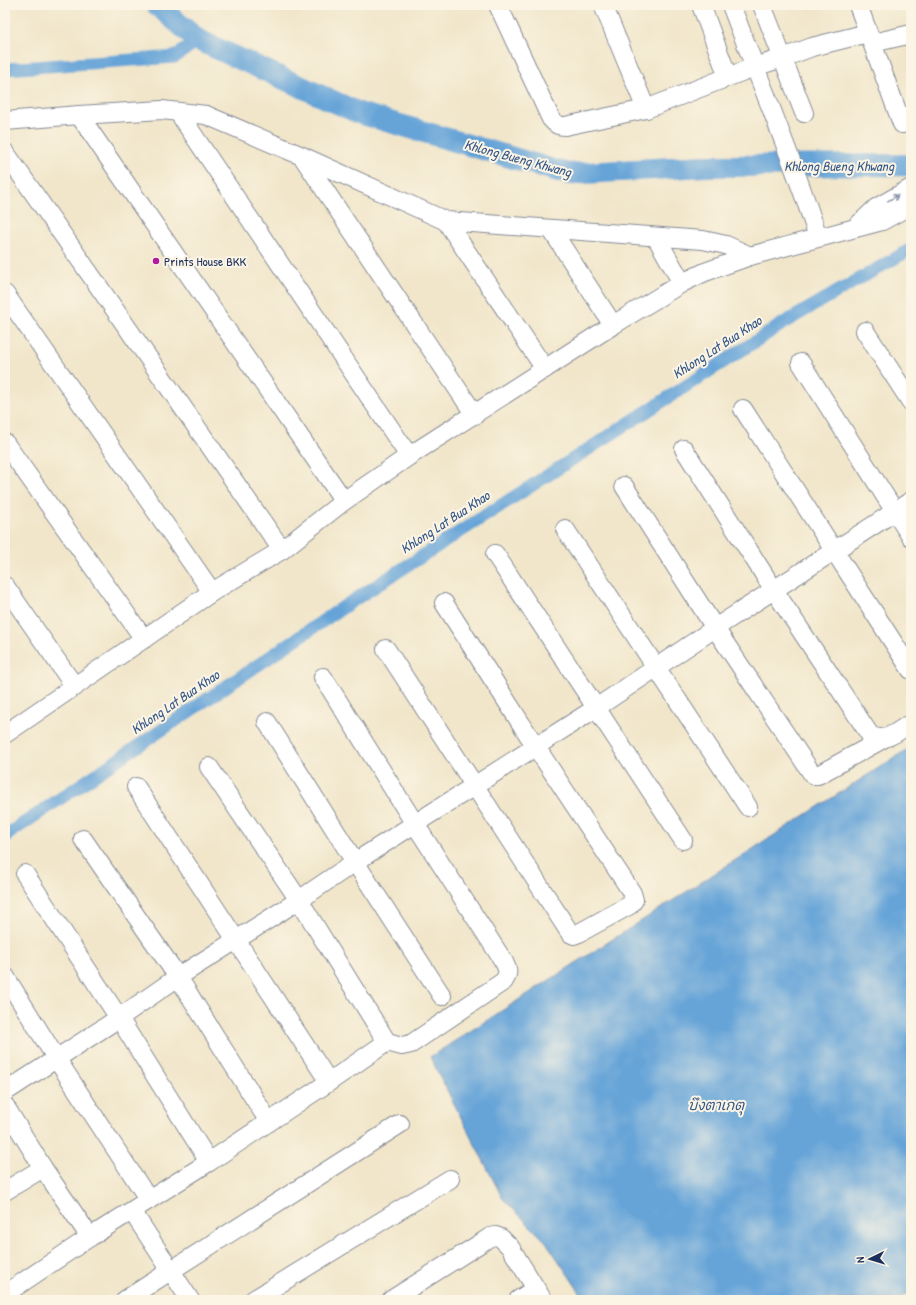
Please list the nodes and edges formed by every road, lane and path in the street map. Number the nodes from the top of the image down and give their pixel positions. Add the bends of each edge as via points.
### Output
1 (498, 5) edge
2 (603, 5) edge
3 (701, 5) edge
4 (731, 5) edge
5 (762, 5) edge
6 (858, 5) edge
7 (911, 34) edge
8 (871, 38) junction
9 (783, 58) junction
10 (754, 66) junction
11 (728, 78) junction
12 (646, 109) junction
13 (178, 112) junction
14 (804, 113) dead end
15 (79, 115) junction
16 (5, 122) edge
17 (902, 124) dead end
18 (5, 152) edge
19 (302, 156) junction
20 (911, 188) edge
21 (911, 205) edge
22 (879, 214) junction
23 (446, 221) junction
24 (551, 229) junction
25 (656, 237) junction
26 (818, 238) junction
27 (750, 256) junction
28 (682, 283) junction
29 (5, 294) edge
30 (613, 325) junction
31 (865, 331) dead end
32 (801, 363) dead end
33 (545, 369) junction
34 (911, 402) edge
35 (743, 409) dead end
36 (475, 415) junction
37 (5, 443) edge
38 (684, 450) dead end
39 (409, 456) junction
40 (624, 486) dead end
41 (344, 501) junction
42 (911, 501) edge
43 (894, 511) junction
44 (565, 529) dead end
45 (911, 537) edge
46 (282, 550) junction
47 (833, 550) junction
48 (495, 554) dead end
49 (5, 586) edge
50 (774, 590) junction
51 (212, 592) junction
52 (444, 603) dead end
53 (715, 628) junction
54 (144, 639) junction
55 (386, 649) dead end
56 (656, 668) junction
57 (911, 670) edge
58 (323, 677) dead end
59 (75, 686) junction
60 (596, 708) junction
61 (267, 722) dead end
62 (911, 723) edge
63 (7, 729) edge
64 (883, 739) junction
65 (536, 747) junction
66 (209, 767) dead end
67 (475, 786) junction
68 (136, 787) dead end
69 (748, 807) dead end
70 (415, 824) junction
71 (83, 838) dead end
72 (683, 840) dead end
73 (355, 862) junction
74 (26, 874) dead end
75 (300, 900) junction
76 (236, 940) junction
77 (5, 976) edge
78 (178, 977) junction
79 (442, 996) dead end
80 (120, 1018) junction
81 (386, 1042) junction
82 (56, 1058) junction
83 (329, 1082) junction
84 (5, 1092) edge
85 (5, 1106) edge
86 (269, 1122) junction
87 (400, 1124) dead end
88 (209, 1162) junction
89 (43, 1168) junction
90 (450, 1179) dead end
91 (5, 1191) edge
92 (149, 1200) junction
93 (132, 1211) junction
94 (90, 1237) junction
95 (171, 1270) junction
96 (5, 1294) edge
97 (539, 1294) edge
98 (125, 1300) edge
99 (190, 1300) edge
100 (253, 1300) edge
101 (391, 1300) edge
102 (518, 1300) edge

1 - 12 street via 554,123 565,126
2 - 12 street
3 - 11 street
4 - 10 street
5 - 9 street
6 - 8 street
7 - 8 street
8 - 9 street via 812,47
8 - 17 street
9 - 10 street
9 - 14 street
10 - 11 street
10 - 26 street via 806,200
11 - 12 street
13 - 15 street via 151,110
13 - 19 street via 206,116
13 - 39 street
15 - 16 street
15 - 41 street
18 - 46 street
19 - 23 street
19 - 36 street
22 -> 20 street
21 - 22 street
22 - 26 street via 857,226
23 - 24 street
23 - 33 street
24 - 25 street
24 - 30 street
25 - 27 street via 703,240 726,245
25 - 28 street
26 - 27 street
27 - 28 street
28 - 30 street
29 - 51 street
30 - 33 street
31 - 34 street
32 - 43 street
33 - 36 street
35 - 47 street
36 - 39 street
37 - 54 street
38 - 50 street
39 - 41 street
40 - 53 street
41 - 46 street
42 - 43 street
43 - 45 street
43 - 47 street
44 - 56 street
46 - 51 street
47 - 50 street
47 - 57 street
48 - 60 street
49 - 59 street
50 - 53 street
50 - 64 street via 870,735
51 - 54 street
52 - 65 street
53 - 56 street
53 - 64 street via 813,775 818,776
54 - 59 street
55 - 67 street
56 - 60 street
56 - 69 street
58 - 70 street
59 - 63 street
60 - 65 street
60 - 72 street
61 - 73 street
62 - 64 street
65 - 67 street
65 - 67 street via 628,887 634,900 630,905 579,933 570,933
66 - 75 street
67 - 70 street
68 - 76 street
70 - 73 street
70 - 81 street via 504,962 508,975 504,981 411,1044 402,1046
71 - 78 street
73 - 75 street
73 - 79 street
74 - 80 street
75 - 76 street
75 - 81 street
76 - 78 street
76 - 83 street
77 - 82 street
78 - 80 street
78 - 86 street
80 - 82 street
80 - 88 street
81 - 83 street
82 - 84 street
82 - 92 street
83 - 86 street
85 - 89 street
86 - 88 street
87 - 95 street
88 - 92 street
89 - 91 street
89 - 94 street
90 - 100 street
92 - 93 street
93 - 94 street
93 - 95 street
94 - 96 street
95 - 98 street
95 - 99 street
97 - 101 street via 510,1247 496,1236 484,1240
97 - 102 street

